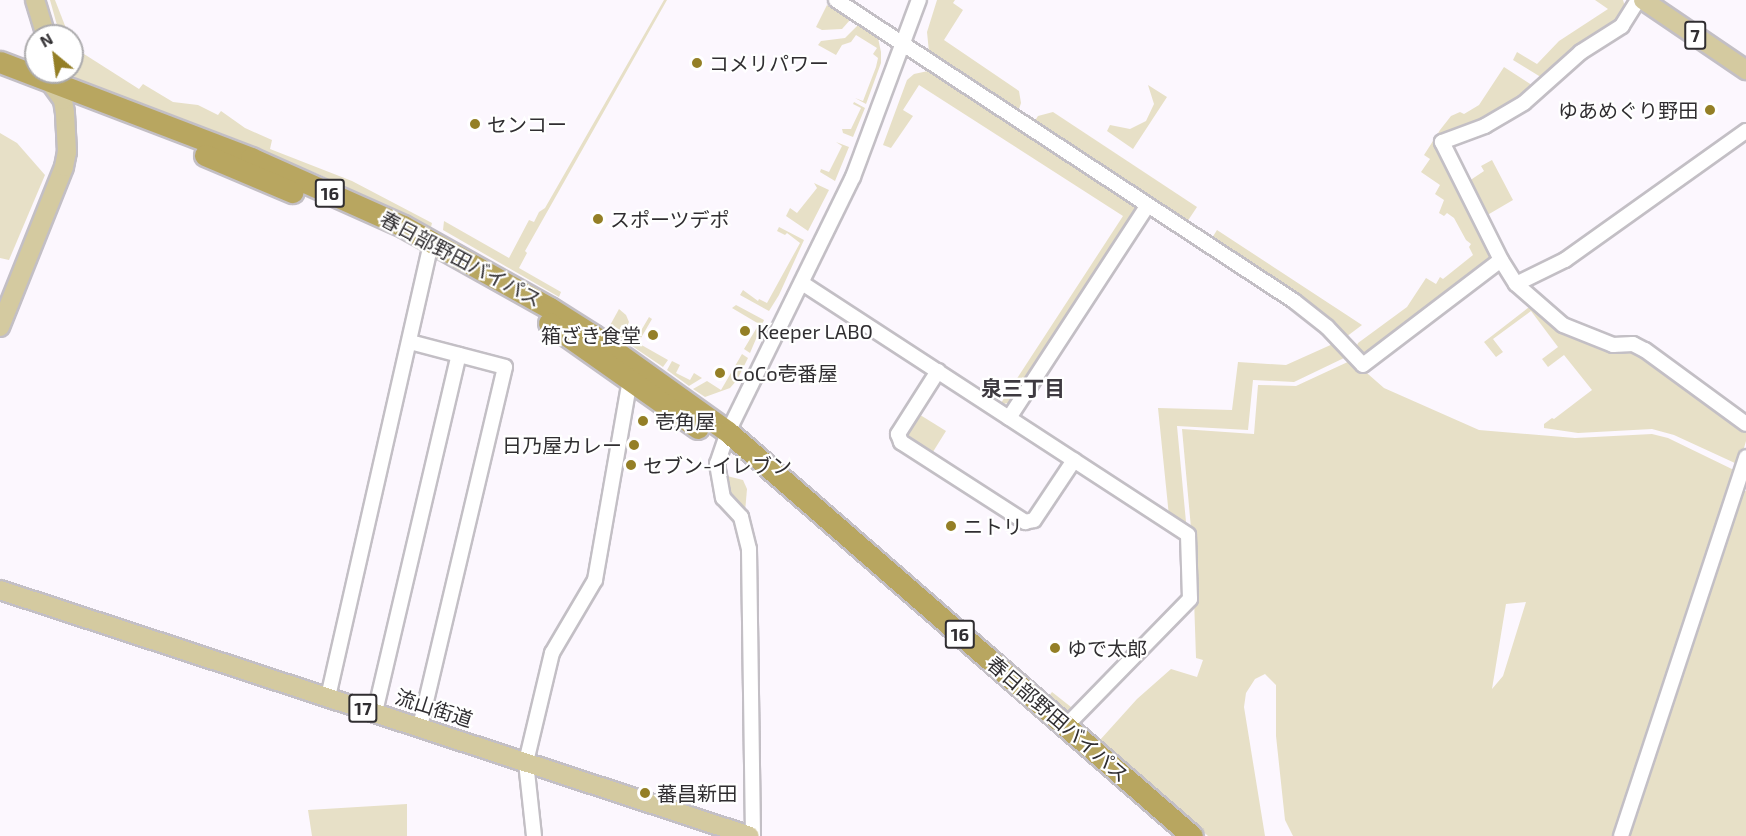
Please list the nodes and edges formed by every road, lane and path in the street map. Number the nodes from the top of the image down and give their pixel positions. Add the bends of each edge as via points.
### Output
1 (35, 0) edge
2 (836, 0) edge
3 (920, 0) edge
4 (1638, 0) edge
5 (1643, 0) edge
6 (42, 24) edge
7 (903, 44) junction
8 (0, 62) edge
9 (24, 69) edge
10 (1746, 70) edge
11 (0, 76) edge
12 (54, 84) edge
13 (67, 84) edge
14 (63, 100) junction
15 (1746, 131) edge
16 (1148, 205) junction
17 (429, 254) junction
18 (1501, 260) junction
19 (802, 283) junction
20 (1516, 284) junction
21 (0, 327) edge
22 (410, 342) junction
23 (459, 355) junction
24 (938, 371) junction
25 (630, 378) junction
26 (1009, 418) junction
27 (1746, 424) edge
28 (725, 439) junction
29 (1746, 457) edge
30 (1074, 460) junction
31 (0, 590) edge
32 (328, 697) junction
33 (375, 712) junction
34 (1066, 726) junction
35 (420, 727) junction
36 (526, 762) junction
37 (709, 829) edge
38 (534, 836) edge
39 (751, 836) edge
40 (1171, 836) edge
41 (1192, 836) edge
42 (1621, 836) edge

1 - 6 main road
2 - 7 street
3 - 7 street
4 - 18 street via 1622,26 1581,52 1524,104 1485,126 1442,141
5 - 10 main road, 7
7 - 16 street
7 - 19 street via 866,149
8 - 9 highway, 春日部野田バイパス / 16
11 - 14 highway, 春日部野田バイパス / 16
12 - 14 main road
13 - 28 highway, 春日部野田バイパス / 16 via 251,158 403,226 550,308 620,353
14 - 17 highway, 春日部野田バイパス / 16 via 352,216
14 - 21 main road via 67,130 64,167
15 - 20 street via 1565,260
16 - 18 street via 1302,306 1363,365
16 - 26 street
17 - 22 street
17 - 25 highway, 春日部野田バイパス / 16 via 545,321
18 - 20 street
19 - 24 street
19 - 28 street
20 - 27 street via 1563,325 1613,345 1633,344 1645,350
22 - 23 street
22 - 32 street
23 - 33 street
23 - 35 street via 506,367
24 - 26 street
24 - 30 street via 898,434 901,442 919,454 1024,522 1034,520
25 - 28 highway, 春日部野田バイパス / 16
25 - 36 street via 595,580 552,653
26 - 30 street
28 - 34 highway, 春日部野田バイパス / 16
28 - 39 street via 717,464 719,486 728,506 741,517 748,549
28 - 40 highway, 春日部野田バイパス / 16 via 764,478
29 - 42 street
30 - 34 street via 1188,535 1191,599
31 - 32 main road, 流山街道 / 17
32 - 33 main road, 流山街道 / 17
33 - 35 main road, 流山街道 / 17
34 - 41 highway, 春日部野田バイパス / 16
35 - 36 main road, 流山街道 / 17
36 - 37 main road, 流山街道 / 17
36 - 38 street
37 - 39 main road, 流山街道 / 17

